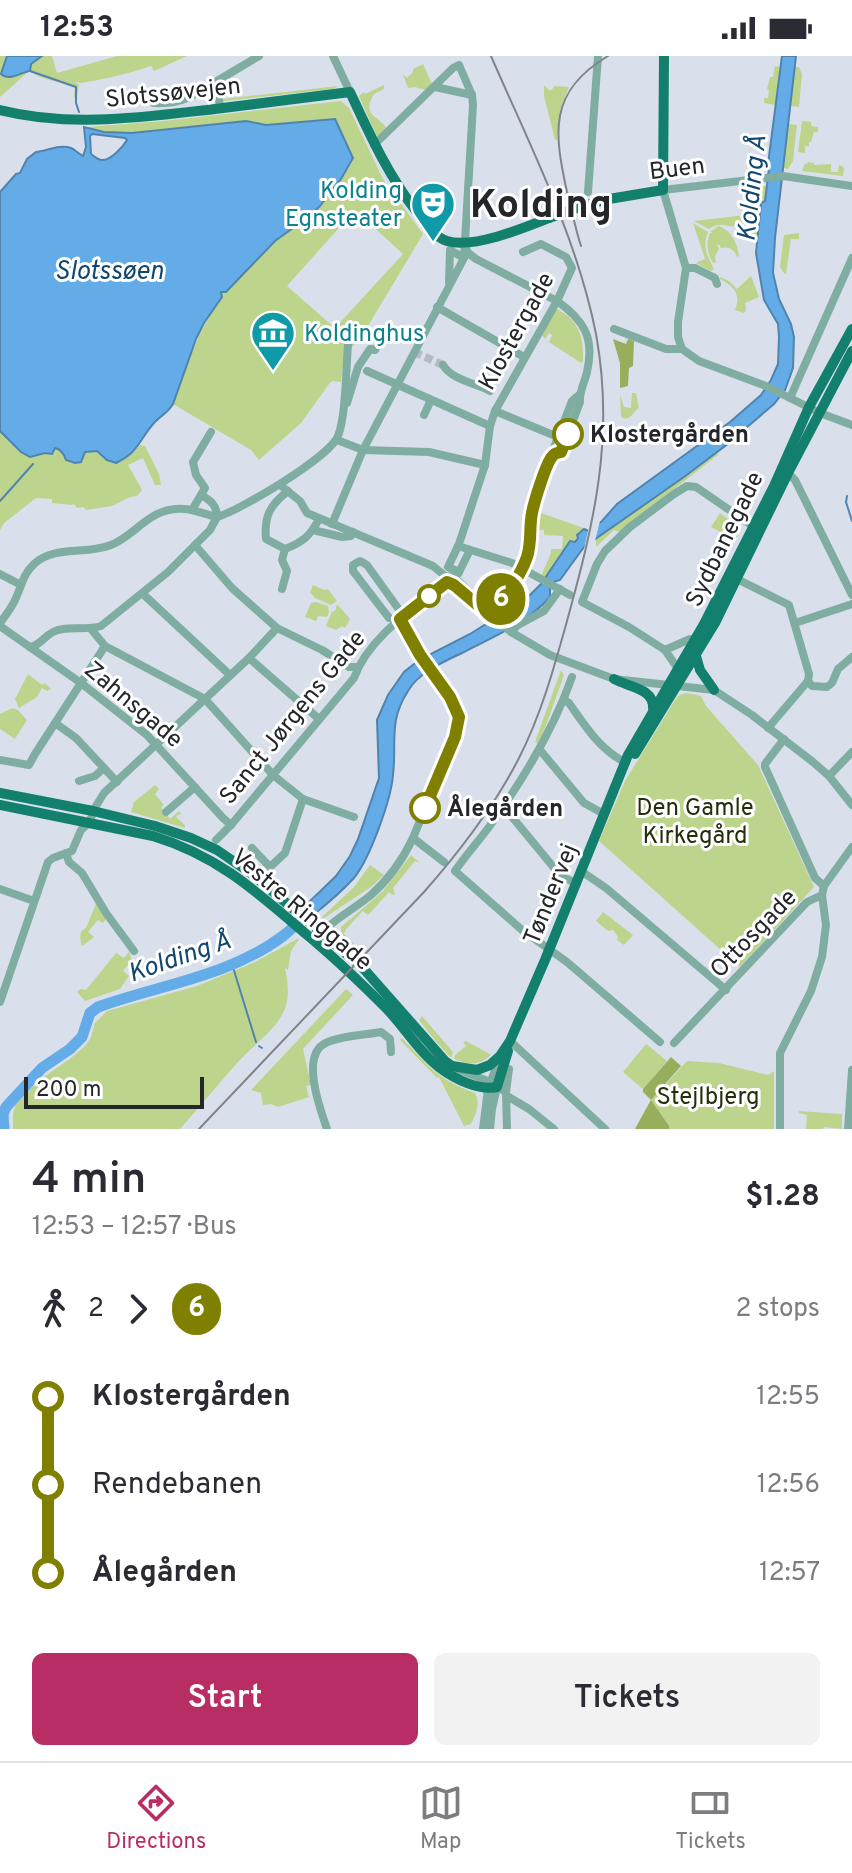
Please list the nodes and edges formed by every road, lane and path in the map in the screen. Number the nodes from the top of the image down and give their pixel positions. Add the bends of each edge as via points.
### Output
1 (259, 56) edge
2 (333, 56) edge
3 (598, 56) edge
4 (664, 56) edge
5 (447, 74) junction
6 (217, 82) junction
7 (435, 87) junction
8 (452, 89) junction
9 (350, 92) junction
10 (472, 95) junction
11 (154, 103) dead end
12 (220, 108) junction
13 (0, 110) edge
14 (374, 145) junction
15 (852, 186) edge
16 (663, 190) junction
17 (588, 192) dead end
18 (466, 241) junction
19 (523, 252) dead end
20 (464, 258) junction
21 (852, 258) edge
22 (686, 268) junction
23 (717, 284) dead end
24 (448, 287) junction
25 (557, 301) junction
26 (437, 307) junction
27 (614, 329) dead end
28 (852, 329) edge
29 (346, 335) dead end
30 (379, 343) dead end
31 (682, 349) junction
32 (852, 351) edge
33 (524, 357) junction
34 (443, 365) tunnel mouth
35 (367, 371) dead end
36 (397, 384) junction
37 (497, 394) junction
38 (579, 395) junction
39 (786, 397) junction
40 (431, 400) junction
41 (343, 406) junction
42 (809, 407) junction
43 (495, 411) junction
44 (820, 413) junction
45 (424, 415) dead end
46 (852, 425) edge
47 (490, 426) junction
48 (211, 432) dead end
49 (558, 437) junction
50 (337, 440) junction
51 (363, 450) junction
52 (553, 454) junction
53 (485, 465) junction
54 (788, 473) junction
55 (284, 488) junction
56 (201, 495) junction
57 (188, 510) junction
58 (217, 517) junction
59 (319, 519) junction
60 (332, 524) junction
61 (756, 528) junction
62 (317, 531) junction
63 (353, 532) junction
64 (195, 545) junction
65 (458, 546) junction
66 (285, 549) junction
67 (470, 550) junction
68 (523, 569) junction
69 (0, 574) edge
70 (452, 577) junction
71 (733, 577) junction
72 (21, 585) junction
73 (557, 588) junction
74 (282, 589) dead end
75 (143, 594) junction
76 (570, 595) dead end
77 (852, 595) edge
78 (852, 604) edge
79 (488, 614) junction
80 (400, 619) junction
81 (795, 623) junction
82 (0, 624) edge
83 (277, 628) junction
84 (91, 629) junction
85 (509, 631) junction
86 (694, 642) junction
87 (105, 646) junction
88 (30, 647) junction
89 (665, 650) junction
90 (696, 656) junction
91 (852, 657) edge
92 (249, 658) junction
93 (356, 667) junction
94 (678, 669) junction
95 (230, 675) junction
96 (572, 677) dead end
97 (614, 679) junction
98 (808, 681) junction
99 (81, 683) junction
100 (672, 685) junction
101 (714, 690) junction
102 (205, 699) junction
103 (564, 700) junction
104 (653, 710) junction
105 (319, 719) junction
106 (55, 723) junction
107 (768, 728) junction
108 (784, 739) junction
109 (157, 745) junction
110 (540, 750) junction
111 (852, 752) edge
112 (0, 760) edge
113 (626, 762) junction
114 (104, 768) junction
115 (273, 775) junction
116 (829, 776) junction
117 (79, 781) dead end
118 (117, 782) junction
119 (195, 787) junction
120 (0, 793) edge
121 (303, 799) junction
122 (0, 805) edge
123 (852, 805) edge
124 (503, 806) junction
125 (93, 811) junction
126 (166, 812) dead end
127 (604, 814) junction
128 (354, 817) dead end
129 (89, 823) junction
130 (231, 825) junction
131 (413, 838) junction
132 (216, 840) dead end
133 (852, 847) edge
134 (252, 848) dead end
135 (66, 853) junction
136 (444, 862) dead end
137 (581, 871) junction
138 (575, 883) junction
139 (0, 889) edge
140 (823, 890) junction
141 (34, 901) junction
142 (285, 908) junction
143 (318, 936) junction
144 (134, 951) dead end
145 (549, 951) junction
146 (726, 990) junction
147 (0, 1002) edge
148 (510, 1041) junction
149 (660, 1042) dead end
150 (674, 1043) dead end
151 (391, 1052) dead end
152 (500, 1056) junction
153 (452, 1066) junction
154 (509, 1069) dead end
155 (852, 1070) edge
156 (498, 1089) junction
157 (327, 1129) edge
158 (483, 1129) edge
159 (490, 1129) edge
160 (507, 1129) edge
161 (554, 1129) edge
162 (605, 1129) edge
163 (780, 1129) edge
164 (848, 1129) edge

1 - 6 street
2 - 9 street
3 - 17 street
4 - 16 main road
5 - 7 street
5 - 8 street
5 - 10 street via 459,65
6 - 11 street via 180,101
6 - 12 street
7 - 8 street
7 - 14 street
8 - 10 street
9 - 12 main road, Slotssøvejen
9 - 14 main road
10 - 18 street
12 - 13 main road, Slotssøvejen via 100,120 47,119
14 - 18 main road via 429,229 445,240
15 - 16 street, Buen via 783,176
16 - 18 main road, Buen, bridge via 609,199 516,232
16 - 22 street
18 - 20 street
18 - 25 street via 467,252 476,259
19 - 25 street, Klostergade via 541,244 569,260 572,268
20 - 24 street
20 - 24 street via 450,250
21 - 39 street
22 - 23 street via 715,278
22 - 31 street via 678,322
24 - 26 street
25 - 33 street, Klostergade
25 - 38 street via 576,316 587,335 589,363
26 - 33 street
26 - 36 street
27 - 31 street via 666,349
28 - 42 main road, Sydbanegade
29 - 41 street
30 - 41 street via 362,361
31 - 39 street
32 - 44 main road, Sydbanegade
33 - 37 street, Klostergade
34 - 37 street
35 - 36 street
36 - 40 street
36 - 51 street
37 - 43 street, Klostergade
38 - 49 street
38 - 52 street via 561,452
39 - 42 street
40 - 45 street
40 - 47 street
41 - 50 street
42 - 44 street
42 - 61 main road, Sydbanegade
43 - 47 street, Klostergade
43 - 49 street
44 - 46 street
44 - 54 main road, Sydbanegade
47 - 53 street, Klostergade
48 - 56 street via 193,462 205,488
49 - 52 street
50 - 51 street
50 - 55 street
51 - 53 street via 429,452
51 - 60 street
52 - 68 street via 532,510
53 - 65 street, Klostergade
54 - 61 main road, Sydbanegade
54 - 77 street
55 - 58 street
55 - 59 street
55 - 66 street via 265,529 266,539
56 - 57 street
56 - 58 street via 211,500
57 - 58 street
57 - 72 street via 160,512 108,546 45,556
58 - 64 street
59 - 60 street
59 - 62 street
60 - 63 street
61 - 71 main road, Sydbanegade
61 - 89 street via 687,486 601,555 582,602
62 - 63 street via 342,537
62 - 66 street
63 - 70 street
64 - 75 street
64 - 83 street
65 - 67 street
65 - 70 street via 448,567
66 - 74 street
67 - 68 street
67 - 70 street
68 - 73 street
68 - 79 street
69 - 72 street
70 - 79 street
70 - 80 street, Sanct Jørgens Gade
71 - 81 street via 786,602
71 - 86 main road, Sydbanegade
71 - 90 main road, Sydbanegade
72 - 82 street
73 - 76 street
73 - 85 street via 544,611
75 - 84 street
75 - 95 street
78 - 81 street
79 - 85 street
80 - 80 street via 400,611 367,565 353,565 389,618
80 - 93 street, Sanct Jørgens Gade
80 - 131 street via 459,717
81 - 98 street
82 - 88 street, Zahnsgade
83 - 92 street
83 - 93 street
84 - 87 street
84 - 88 street via 56,630
85 - 97 street via 550,655
86 - 89 street
86 - 94 main road, Sydbanegade
87 - 99 street
87 - 102 street
88 - 99 street, Zahnsgade
89 - 94 street
90 - 100 main road, Sydbanegade
90 - 101 main road
91 - 98 street via 827,687
92 - 95 street
92 - 105 street
93 - 105 street, Sanct Jørgens Gade via 354,678
94 - 100 main road, Sydbanegade
95 - 102 street
96 - 103 street
97 - 100 street
97 - 104 main road via 648,694
98 - 107 street
99 - 106 street
99 - 109 street, Zahnsgade
100 - 101 street
100 - 104 main road, Tøndervej
100 - 113 main road, Tøndervej via 645,738
101 - 107 street
102 - 109 street
102 - 115 street
103 - 110 street
103 - 113 street via 597,743
104 - 113 main road, Tøndervej
105 - 115 street, Sanct Jørgens Gade
106 - 112 street via 29,765
106 - 114 street
107 - 108 street
108 - 116 street
108 - 140 street via 765,767
109 - 118 street
109 - 119 street, Zahnsgade
110 - 124 street
110 - 127 street via 584,803
111 - 116 street
113 - 127 main road, Tøndervej
114 - 117 street
114 - 118 street
115 - 121 street
115 - 130 street, Sanct Jørgens Gade
116 - 123 street
118 - 125 street
119 - 126 street
119 - 130 street, Zahnsgade
120 - 125 main road, Vestre Ringgade
121 - 128 street
121 - 134 street via 278,860 270,867
122 - 129 main road, Vestre Ringgade
124 - 138 street via 555,869
124 - 145 street via 455,871
125 - 129 street
125 - 142 main road, Vestre Ringgade via 208,845 241,866
127 - 137 main road, Tøndervej
129 - 135 street
129 - 142 main road, Vestre Ringgade via 161,839 207,858
130 - 132 street, Sanct Jørgens Gade
131 - 136 street
131 - 143 street via 385,881
133 - 140 street, Ottosgade
135 - 141 street via 48,862
135 - 144 street
137 - 138 main road, Tøndervej
137 - 146 street
138 - 145 main road, Tøndervej
139 - 141 street
140 - 146 street, Ottosgade
140 - 163 street via 822,957 780,1053
141 - 147 street
142 - 143 main road, Vestre Ringgade
143 - 153 main road, Vestre Ringgade via 372,976
143 - 156 main road, Vestre Ringgade via 436,1065
145 - 148 main road, Tøndervej
145 - 149 street
146 - 150 street, Ottosgade
148 - 152 main road, Tøndervej
148 - 156 main road, Tøndervej
148 - 162 street
151 - 157 street via 390,1039 381,1032 320,1046 314,1077
152 - 153 main road via 477,1070
152 - 156 street, Tøndervej
153 - 156 street, Vestre Ringgade
154 - 156 street
155 - 164 street
156 - 158 street, Tøndervej
156 - 159 street, Tøndervej
156 - 160 street
156 - 161 street

